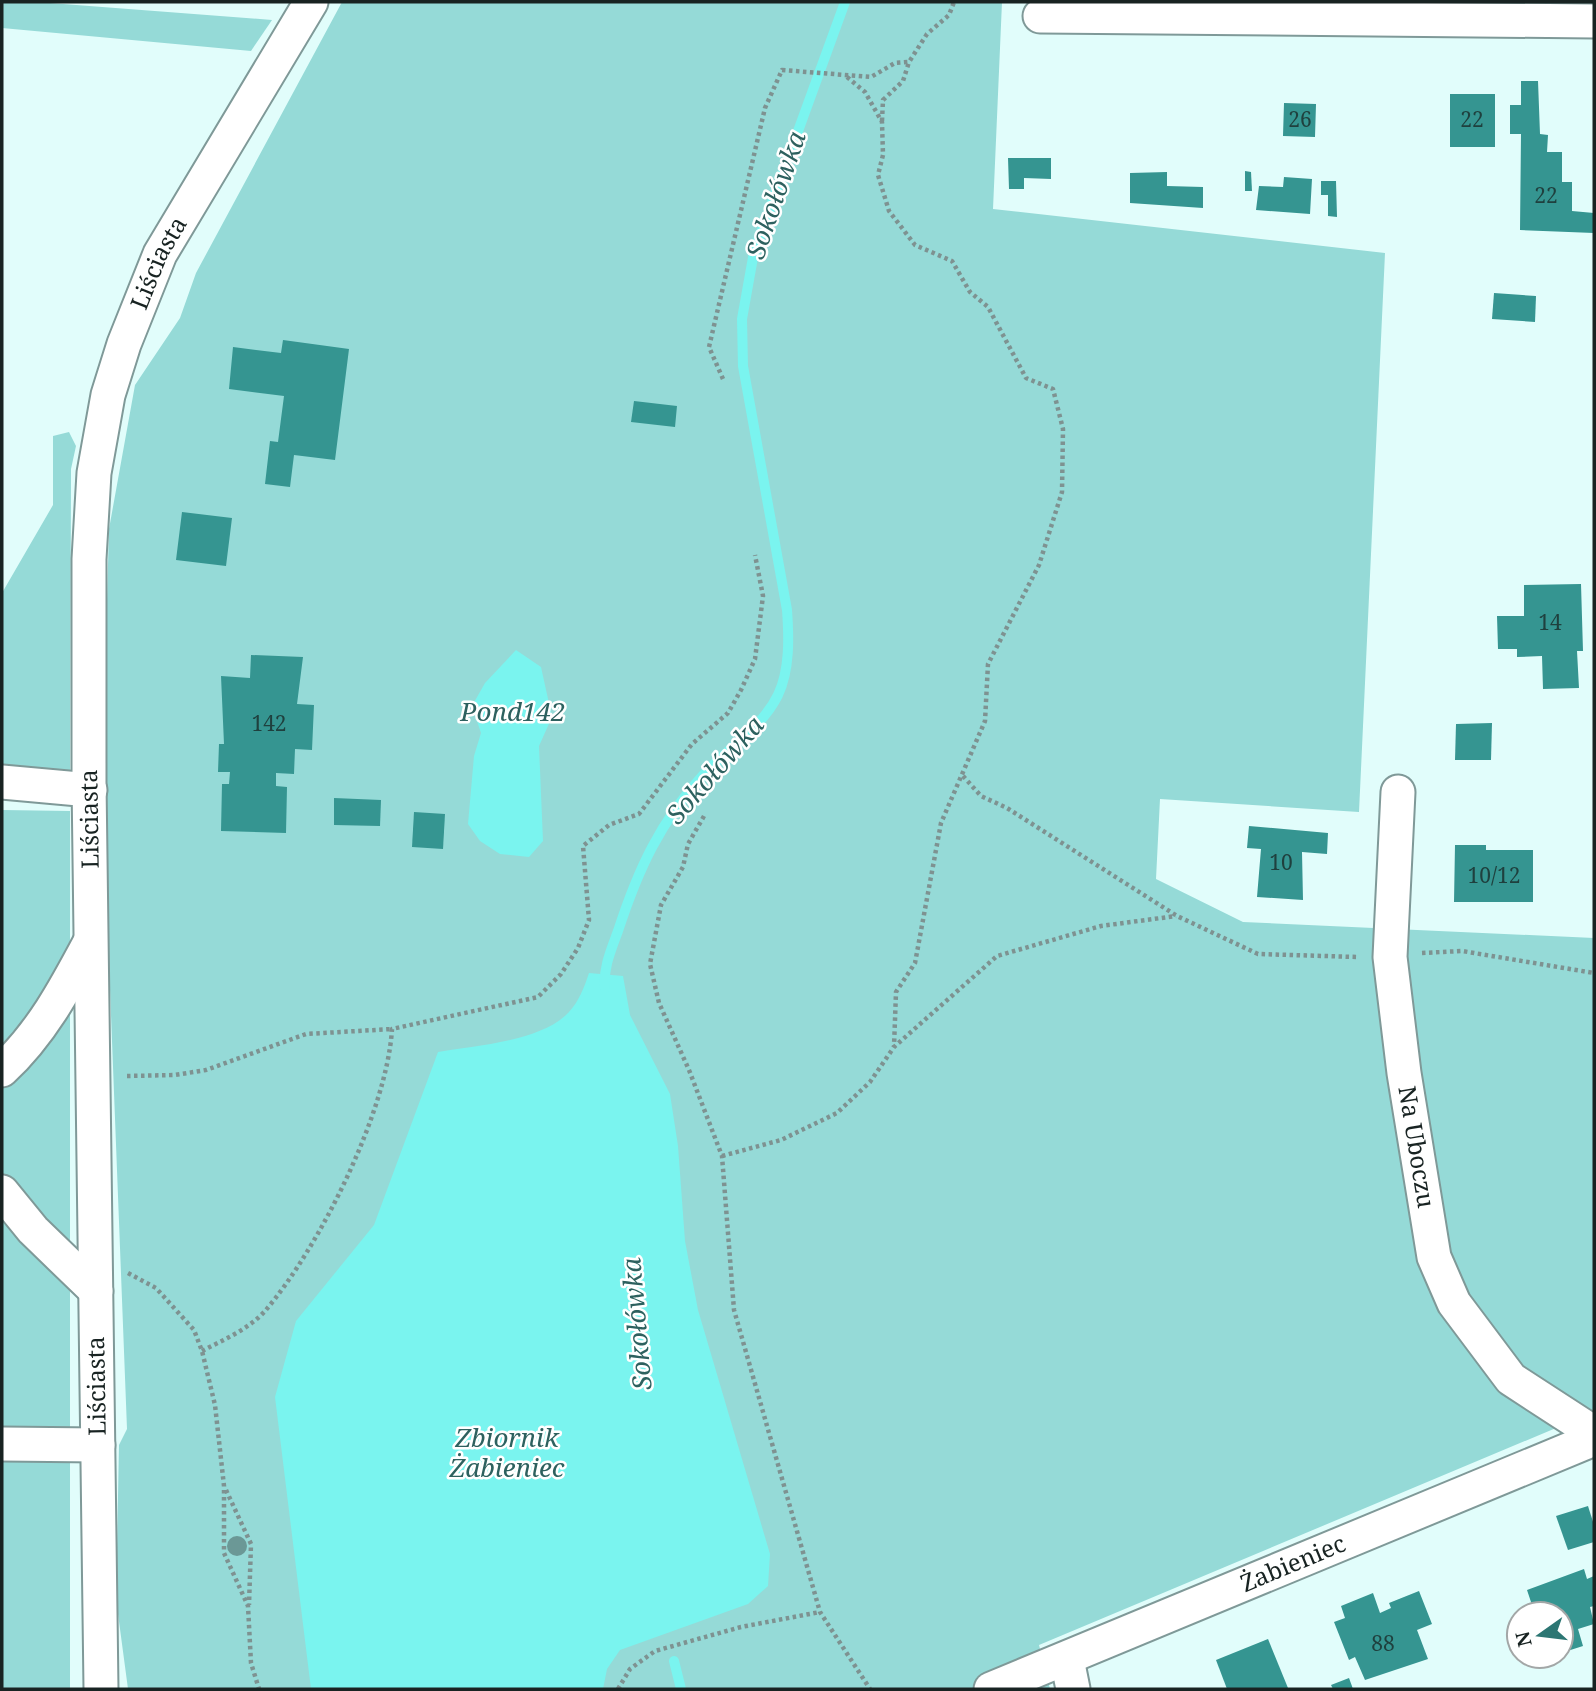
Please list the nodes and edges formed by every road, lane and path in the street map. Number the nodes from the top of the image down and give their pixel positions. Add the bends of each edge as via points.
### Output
1 (311, 2) edge
2 (954, 2) edge
3 (1040, 16) dead end
4 (1594, 21) edge
5 (909, 62) junction
6 (847, 77) junction
7 (882, 122) junction
8 (723, 379) dead end
9 (755, 555) dead end
10 (963, 776) junction
11 (2, 782) edge
12 (90, 790) junction
13 (1398, 792) dead end
14 (704, 816) dead end
15 (1177, 916) junction
16 (91, 940) junction
17 (1390, 957) junction
18 (1594, 973) edge
19 (392, 1029) junction
20 (894, 1047) junction
21 (2, 1070) edge
22 (93, 1077) junction
23 (722, 1156) junction
24 (2, 1192) edge
25 (96, 1256) junction
26 (96, 1291) junction
27 (202, 1351) junction
28 (1594, 1433) edge
29 (1594, 1439) edge
30 (2, 1444) edge
31 (98, 1445) junction
32 (224, 1486) junction
33 (248, 1606) junction
34 (820, 1612) junction
35 (1070, 1674) edge
36 (102, 1689) edge
37 (259, 1689) edge
38 (618, 1689) edge
39 (870, 1689) edge
40 (991, 1689) edge

1 - 12 street, Liściasta via 160,254 108,394 94,473 89,559
2 - 5 path via 950,15 928,34
3 - 4 street
5 - 6 path via 895,63 871,77
5 - 7 path via 903,82 883,100
6 - 7 path via 865,92
6 - 8 path via 782,70 765,108 709,347
7 - 10 path via 878,175 889,211 915,245 952,261 970,292 988,307 1026,378 1054,389 1063,429 1062,492 1039,565 988,664 985,722
9 - 19 path via 763,596 755,659 741,690 727,713 692,744 639,814 609,825 583,846 589,920 561,974 538,997
10 - 15 path via 981,796
10 - 20 path via 942,824 915,962 896,992
11 - 12 street
12 - 16 street, Liściasta
13 - 17 street, Na Uboczu
14 - 23 path via 661,905 650,964 660,1003
15 - 17 path via 1258,954
15 - 20 path via 1101,926 997,956
16 - 21 street via 55,1006 26,1048
16 - 22 street, Liściasta
17 - 18 path via 1462,951
17 - 28 street, Na Uboczu via 1434,1257 1454,1303 1511,1378
19 - 22 path via 306,1034 206,1070 175,1075
19 - 27 path via 390,1056 362,1138 336,1199 302,1259 264,1312
20 - 23 path via 870,1082 837,1114 781,1140
22 - 25 street, Liściasta
23 - 34 path via 734,1310
24 - 26 street via 33,1230
25 - 26 street, Liściasta
25 - 27 path via 156,1288 194,1331
26 - 31 street, Liściasta
27 - 32 path via 215,1405
29 - 35 street, Żabieniec
30 - 31 street
31 - 36 street, Liściasta
32 - 33 path via 224,1553
32 - 33 path via 251,1544
33 - 37 path via 251,1663
34 - 38 path via 741,1627 655,1651 630,1668
34 - 39 path
35 - 40 street, Żabieniec

